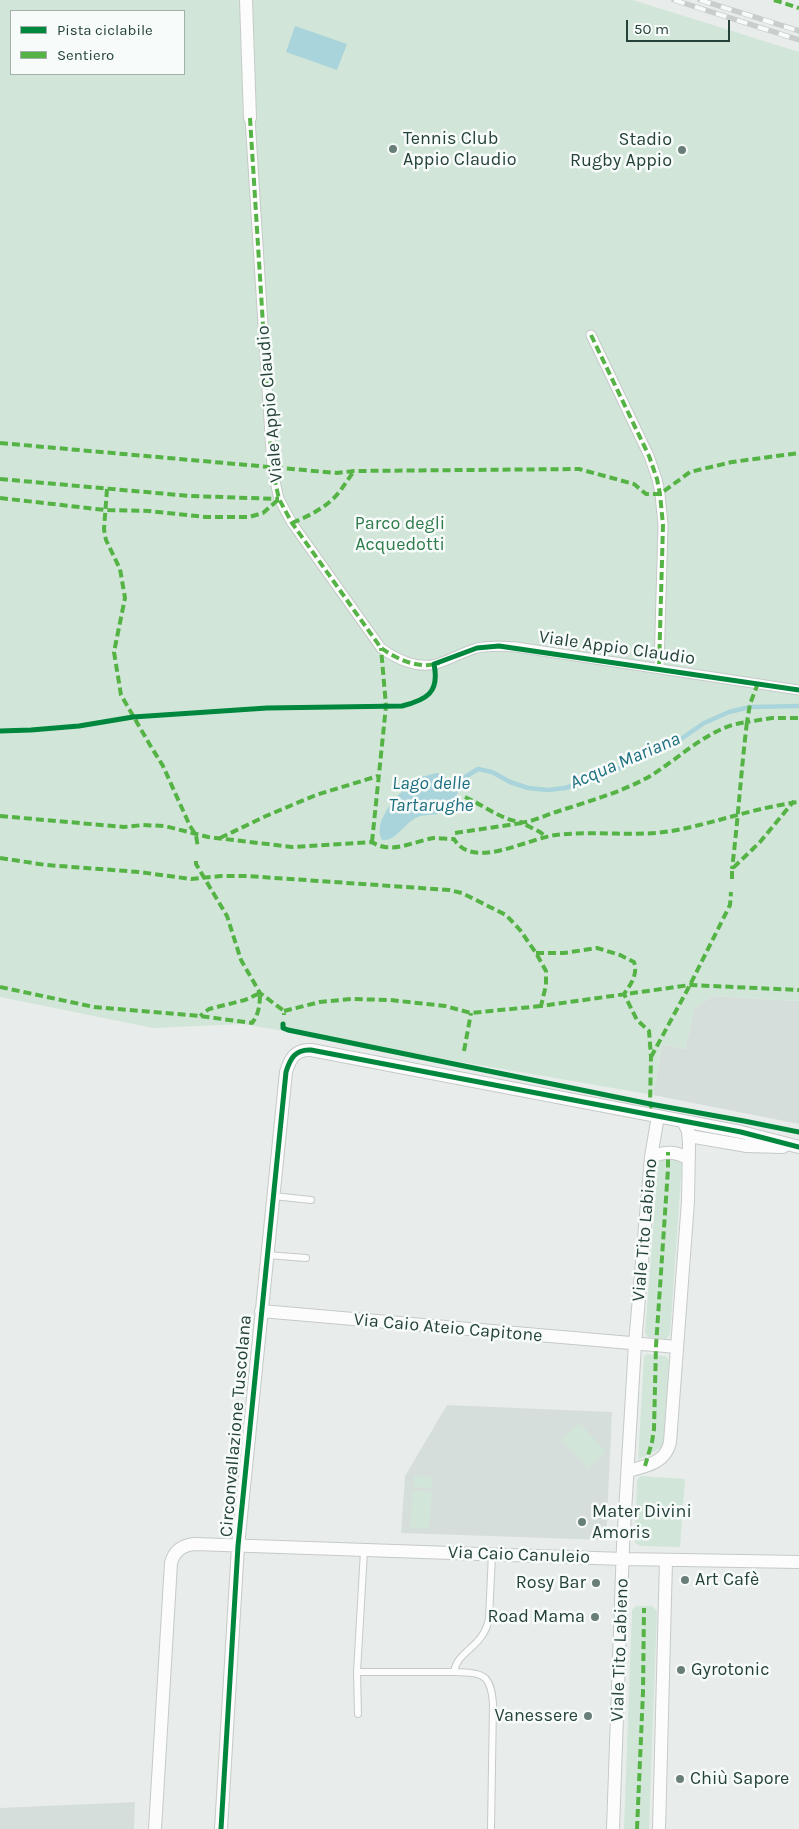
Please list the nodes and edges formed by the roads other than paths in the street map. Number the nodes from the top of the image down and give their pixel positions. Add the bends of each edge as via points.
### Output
1 (246, 0) edge
2 (250, 118) joint
3 (591, 335) dead end
4 (659, 668) junction
5 (799, 690) edge
6 (658, 1116) junction
7 (684, 1122) junction
8 (689, 1136) junction
9 (798, 1147) edge
10 (651, 1157) junction
11 (689, 1159) junction
12 (273, 1196) junction
13 (311, 1200) dead end
14 (267, 1255) junction
15 (306, 1258) dead end
16 (261, 1311) junction
17 (635, 1344) junction
18 (677, 1348) junction
19 (628, 1471) junction
20 (238, 1546) junction
21 (364, 1551) junction
22 (492, 1554) junction
23 (623, 1559) junction
24 (666, 1560) junction
25 (799, 1562) edge
26 (357, 1672) junction
27 (454, 1672) junction
28 (358, 1714) dead end
29 (155, 1829) edge
30 (221, 1829) edge
31 (491, 1829) edge
32 (613, 1829) edge
33 (659, 1829) edge

1 - 2 street, Viale Appio Claudio
2 - 4 street, Viale Appio Claudio via 275,484 292,523 381,648 412,664 434,664 478,648 499,646
3 - 4 street via 657,479 663,525
4 - 5 street, Viale Appio Claudio
6 - 7 street
6 - 10 street, Viale Tito Labieno
6 - 12 street, Circonvallazione Tuscolana via 300,1050 288,1064 286,1072
7 - 8 street
7 - 9 street via 747,1133
8 - 9 street via 747,1146
8 - 11 street
10 - 11 street via 668,1152
10 - 17 street, Viale Tito Labieno
11 - 18 street
12 - 13 lane
12 - 14 street, Circonvallazione Tuscolana
14 - 15 lane
14 - 16 street, Circonvallazione Tuscolana
16 - 17 street, Via Caio Ateio Capitone
16 - 20 street, Circonvallazione Tuscolana
17 - 18 street
17 - 19 street, Viale Tito Labieno
18 - 19 street via 668,1449 658,1461
19 - 23 street, Viale Tito Labieno
20 - 21 street, Via Caio Canuleio
20 - 29 street, Circonvallazione Tuscolana via 187,1545 180,1548 172,1559
20 - 30 street, Circonvallazione Tuscolana
21 - 22 street, Via Caio Canuleio
21 - 26 lane
22 - 23 street, Via Caio Canuleio
22 - 27 lane via 488,1628 481,1640 458,1660
23 - 24 street, Via Caio Canuleio
23 - 32 street, Viale Tito Labieno
24 - 25 street, Via Caio Canuleio
24 - 33 street
26 - 27 lane
26 - 28 lane
27 - 31 lane via 480,1674 490,1684 493,1704

